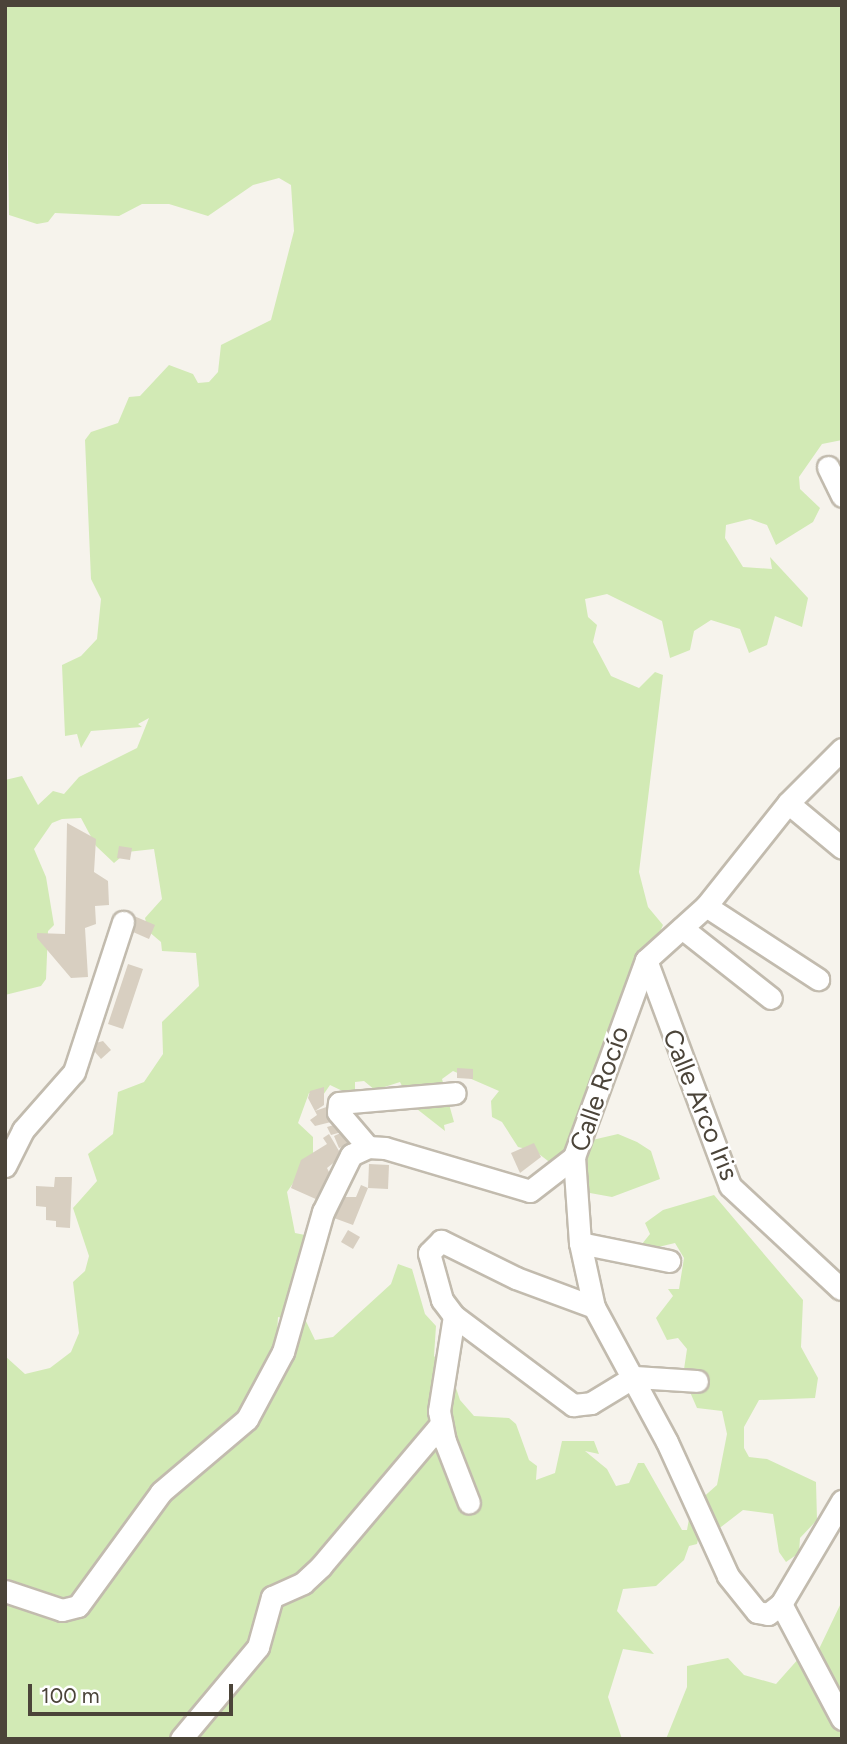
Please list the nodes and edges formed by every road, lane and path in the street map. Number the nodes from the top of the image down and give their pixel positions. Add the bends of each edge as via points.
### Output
1 (828, 467) dead end
2 (842, 496) edge
3 (842, 749) edge
4 (788, 803) junction
5 (842, 848) edge
6 (706, 906) junction
7 (123, 922) dead end
8 (682, 929) junction
9 (646, 960) junction
10 (818, 979) dead end
11 (771, 998) dead end
12 (455, 1093) dead end
13 (368, 1147) junction
14 (574, 1157) junction
15 (5, 1166) edge
16 (580, 1244) junction
17 (669, 1261) dead end
18 (842, 1290) edge
19 (594, 1307) junction
20 (454, 1316) junction
21 (634, 1377) junction
22 (697, 1381) dead end
23 (441, 1424) junction
24 (842, 1501) edge
25 (469, 1503) dead end
26 (5, 1591) edge
27 (781, 1604) junction
28 (842, 1719) edge
29 (181, 1739) edge

1 - 2 street
3 - 4 street
4 - 5 street
4 - 6 street
6 - 8 street
6 - 10 street
7 - 15 street via 74,1072 23,1130
8 - 9 street
8 - 11 street
9 - 14 street, Calle Rocío
9 - 18 street, Calle Arco Iris via 730,1186
12 - 13 street via 339,1103 338,1112
13 - 14 street via 406,1153 522,1191 535,1189
13 - 26 street via 345,1160 323,1212 302,1299 283,1352 247,1419 160,1493 86,1599 62,1609
14 - 16 street, Calle Rocío
16 - 17 street
16 - 19 street, Calle Rocío
19 - 20 street via 516,1278 441,1241 429,1253 442,1300
19 - 21 street, Calle Rocío
20 - 21 street via 573,1405 592,1403
20 - 23 street
21 - 22 street
21 - 27 street, Calle Rocío via 727,1576 757,1612 768,1614
23 - 25 street
23 - 29 street via 321,1566 303,1583 272,1597 258,1647
24 - 27 street
27 - 28 street

